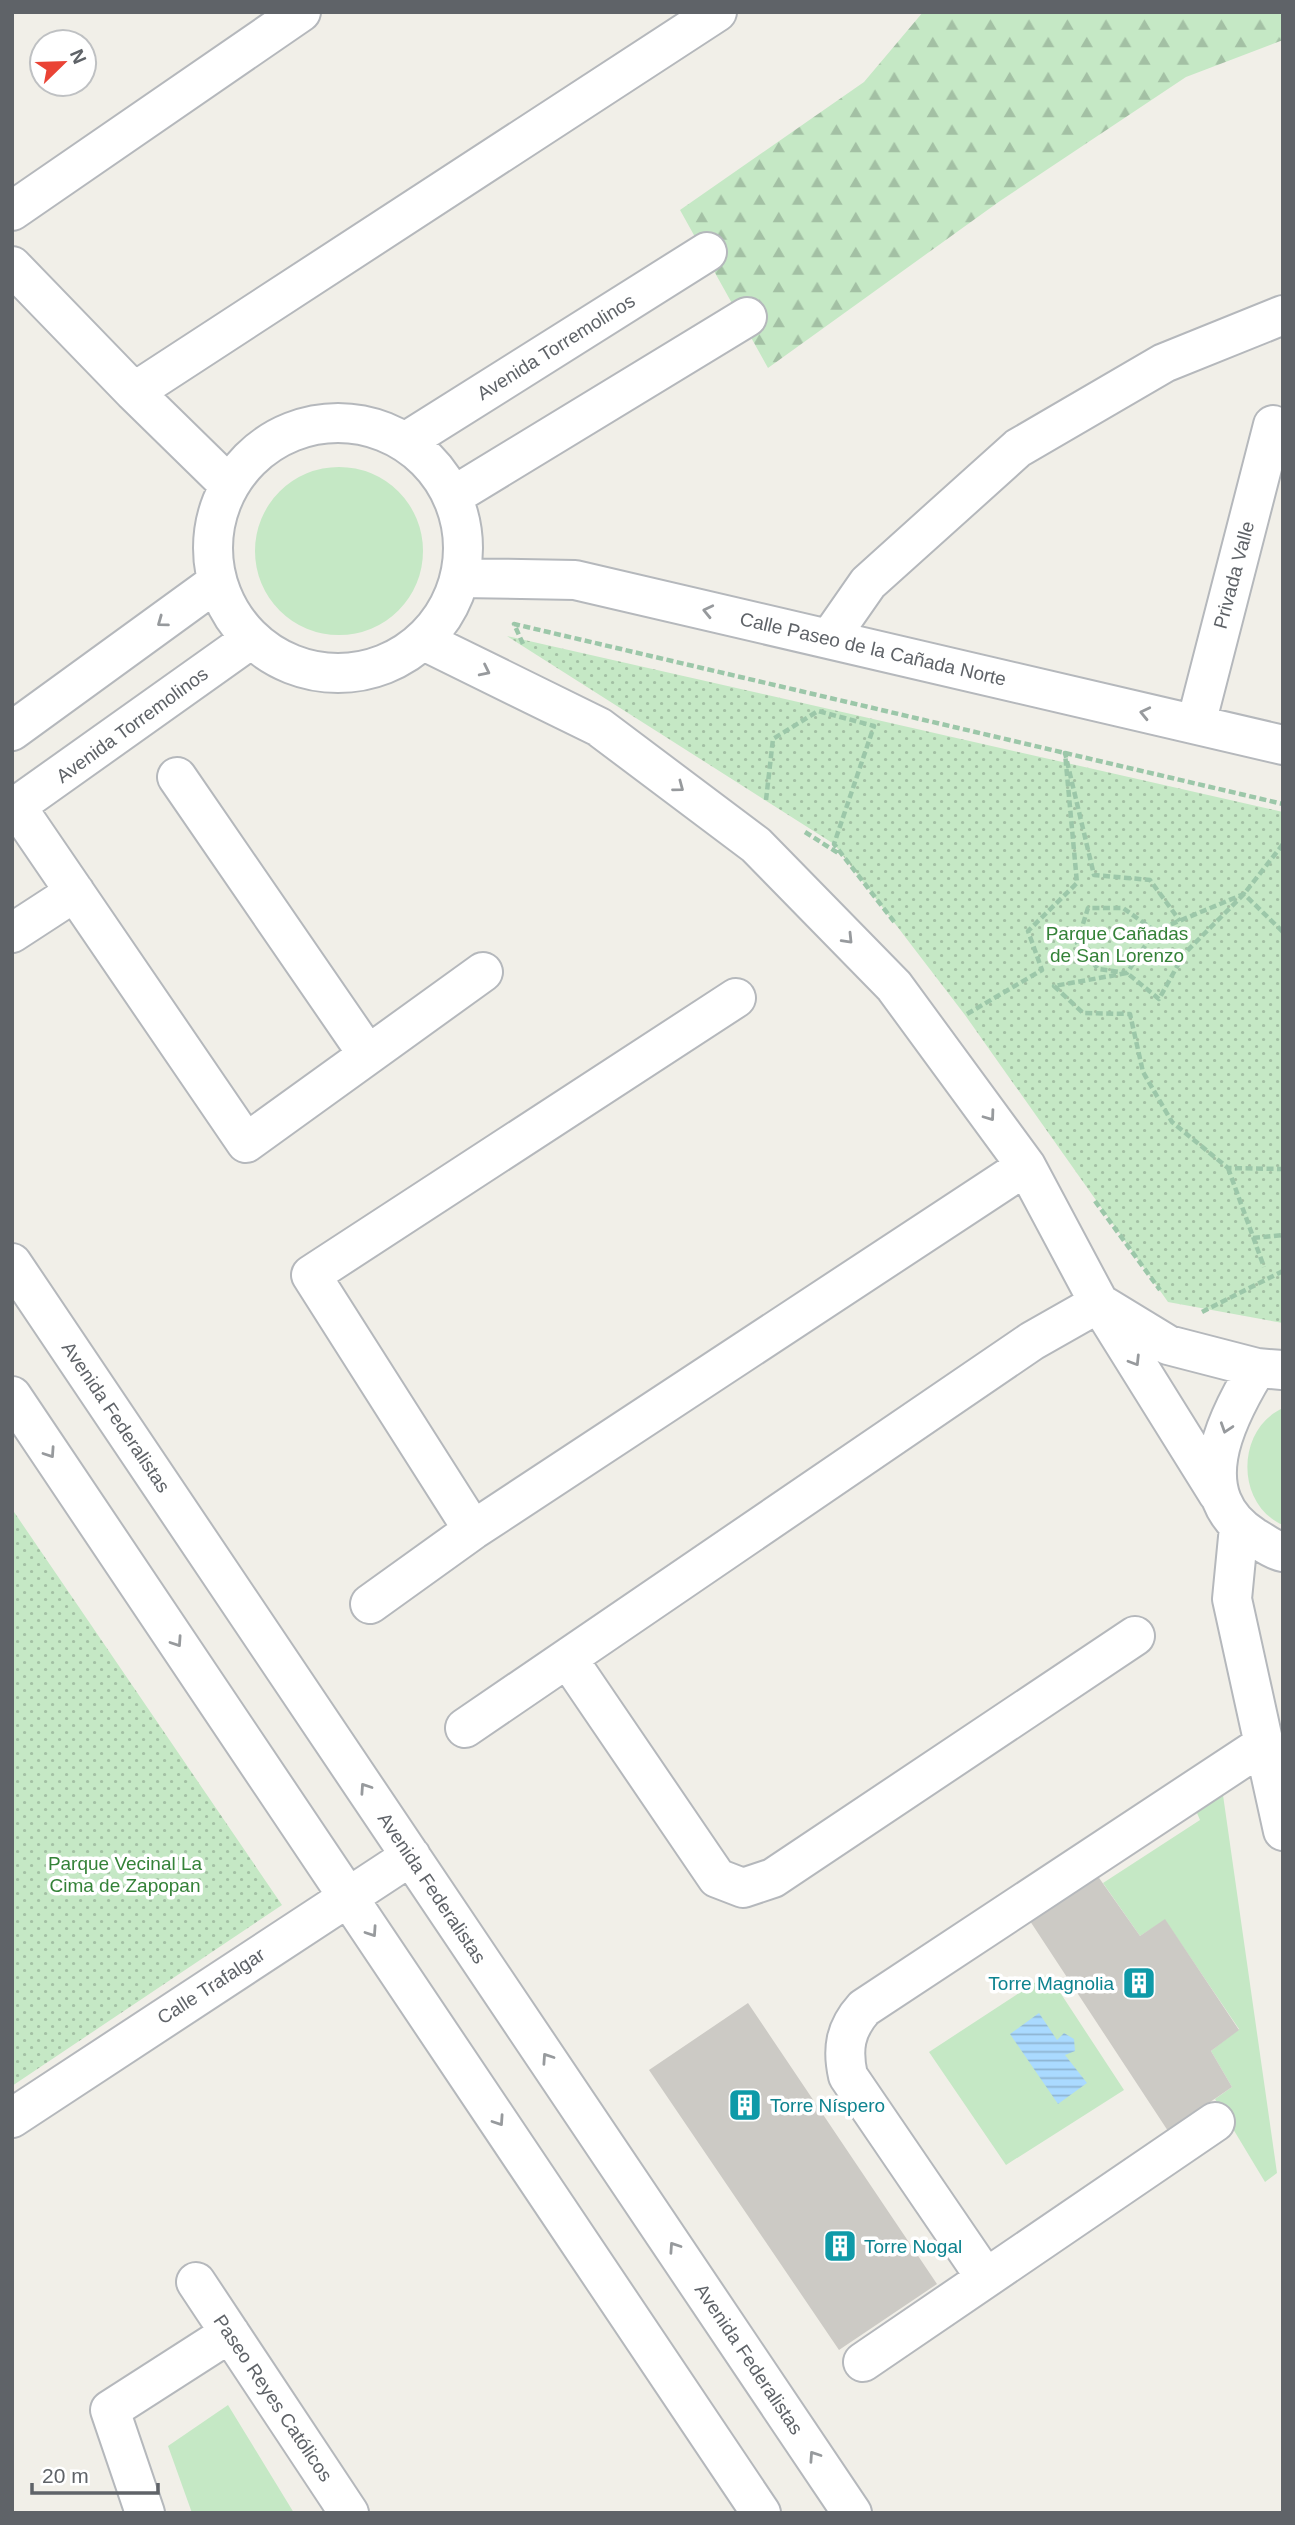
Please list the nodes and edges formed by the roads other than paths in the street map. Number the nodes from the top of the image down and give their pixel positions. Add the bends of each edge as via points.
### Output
1 (301, 12) edge
2 (717, 12) edge
3 (12, 211) edge
4 (706, 252) dead end
5 (12, 266) edge
6 (1283, 315) edge
7 (747, 317) dead end
8 (134, 392) junction
9 (1273, 425) dead end
10 (405, 442) junction
11 (229, 485) junction
12 (453, 496) junction
13 (460, 579) junction
14 (217, 582) junction
15 (251, 639) junction
16 (829, 639) junction
17 (424, 641) junction
18 (1196, 724) junction
19 (12, 732) edge
20 (1283, 745) edge
21 (177, 777) dead end
22 (14, 808) edge
23 (75, 892) junction
24 (12, 933) edge
25 (483, 972) dead end
26 (736, 998) dead end
27 (368, 1055) junction
28 (1026, 1166) junction
29 (12, 1263) edge
30 (1099, 1303) junction
31 (1270, 1369) edge
32 (12, 1396) edge
33 (1218, 1494) junction
34 (1239, 1527) junction
35 (474, 1530) junction
36 (1283, 1552) edge
37 (370, 1604) dead end
38 (1135, 1636) dead end
39 (568, 1659) junction
40 (465, 1728) dead end
41 (1264, 1744) junction
42 (1283, 1831) edge
43 (411, 1856) junction
44 (348, 1896) junction
45 (12, 2118) edge
46 (1215, 2122) dead end
47 (985, 2277) junction
48 (196, 2283) dead end
49 (230, 2333) junction
50 (863, 2362) dead end
51 (145, 2513) edge
52 (349, 2513) edge
53 (761, 2513) edge
54 (852, 2513) edge

1 - 3 street
2 - 8 street
4 - 10 street, Avenida Torremolinos
5 - 8 street
6 - 16 street via 1164,363 1018,448 868,583
7 - 12 street
8 - 11 street
9 - 18 street, Privada Valle
10 - 11 street via 358,424 308,426 262,447
10 - 12 street via 433,466
11 - 14 street via 214,532
12 - 13 street via 463,537
16 -> 13 street, Calle Paseo de la Cañada Norte via 575,580
13 - 17 street via 446,613
14 - 15 street via 230,613
14 -> 19 street
15 - 17 street via 291,665 337,674 383,666
15 - 22 street, Avenida Torremolinos
18 -> 16 street, Calle Paseo de la Cañada Norte
17 -> 28 street via 599,727 756,845 894,986
18 - 20 street, Calle Paseo de la Cañada Norte
21 - 27 street
22 - 23 street
23 - 24 street
23 - 27 street via 246,1143
25 - 27 street
26 - 35 street via 311,1275
28 - 30 street
28 - 35 street
43 -> 29 street, Avenida Federalistas
30 - 31 street via 1168,1345
30 -> 33 street
30 - 39 street via 1032,1342
31 -> 33 street via 1227,1421 1217,1456
32 -> 44 street
33 - 34 street
34 - 36 street
34 - 41 street via 1232,1599
35 - 37 street
38 - 39 street via 772,1878 743,1888 717,1878
39 - 40 street
41 - 42 street
41 - 47 street via 864,2008 849,2028 844,2058 848,2076
43 - 44 street, Calle Trafalgar
54 -> 43 street, Avenida Federalistas
44 - 45 street, Calle Trafalgar
44 -> 53 street
46 - 47 street
47 - 50 street
48 - 49 street, Paseo Reyes Católicos
49 - 51 street via 110,2410
49 - 52 street, Paseo Reyes Católicos

